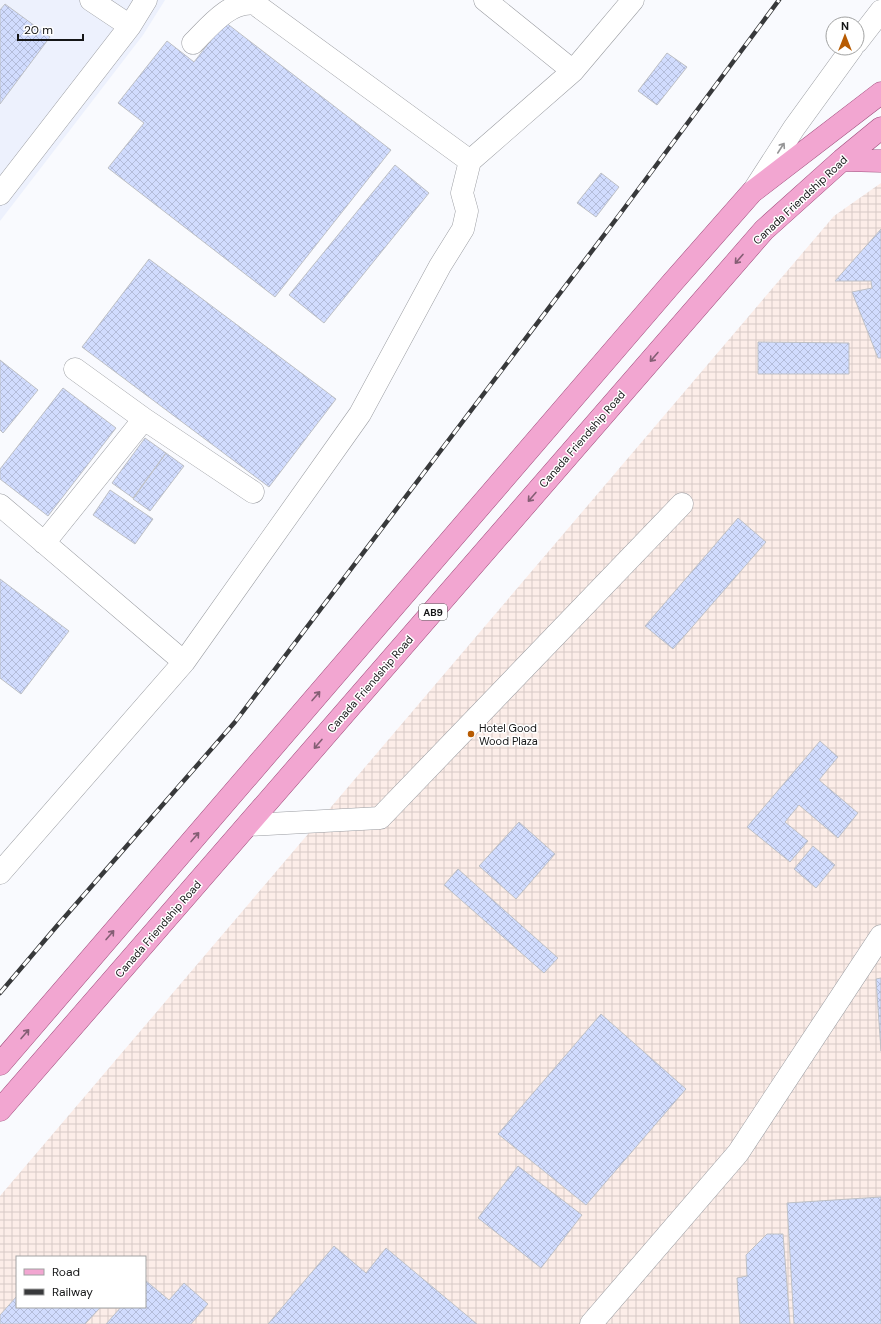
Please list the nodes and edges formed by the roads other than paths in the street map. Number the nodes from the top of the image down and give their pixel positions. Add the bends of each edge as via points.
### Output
1 (91, 0) edge
2 (146, 0) edge
3 (485, 0) edge
4 (633, 0) edge
5 (881, 12) edge
6 (130, 26) junction
7 (865, 32) edge
8 (193, 43) dead end
9 (846, 56) edge
10 (573, 71) junction
11 (881, 93) edge
12 (881, 128) edge
13 (842, 160) junction
14 (470, 161) junction
15 (881, 161) edge
16 (752, 192) junction
17 (0, 194) edge
18 (75, 369) dead end
19 (144, 419) junction
20 (253, 492) dead end
21 (682, 504) dead end
22 (0, 505) edge
23 (44, 543) junction
24 (184, 662) junction
25 (248, 825) junction
26 (0, 873) edge
27 (881, 936) edge
28 (0, 1064) edge
29 (0, 1110) edge
30 (591, 1324) edge

1 - 6 street
2 - 6 street
3 - 10 street
4 - 10 street
5 - 7 street
6 - 17 street
8 - 14 street via 230,8 247,2 255,4
16 -> 9 street
10 - 14 street
11 - 16 main road
12 - 13 main road, Canada Friendship Road / AB9
13 - 15 main road
13 -> 25 main road, Canada Friendship Road / AB9 via 764,230
14 - 24 street via 462,193 467,211 463,229 440,266 360,414
28 -> 16 main road
18 - 19 street
19 - 20 street
19 - 23 street
21 - 25 street via 380,818
22 - 23 street
23 - 24 street
24 - 26 street
25 - 29 main road, Canada Friendship Road / AB9
27 - 30 street via 738,1153

